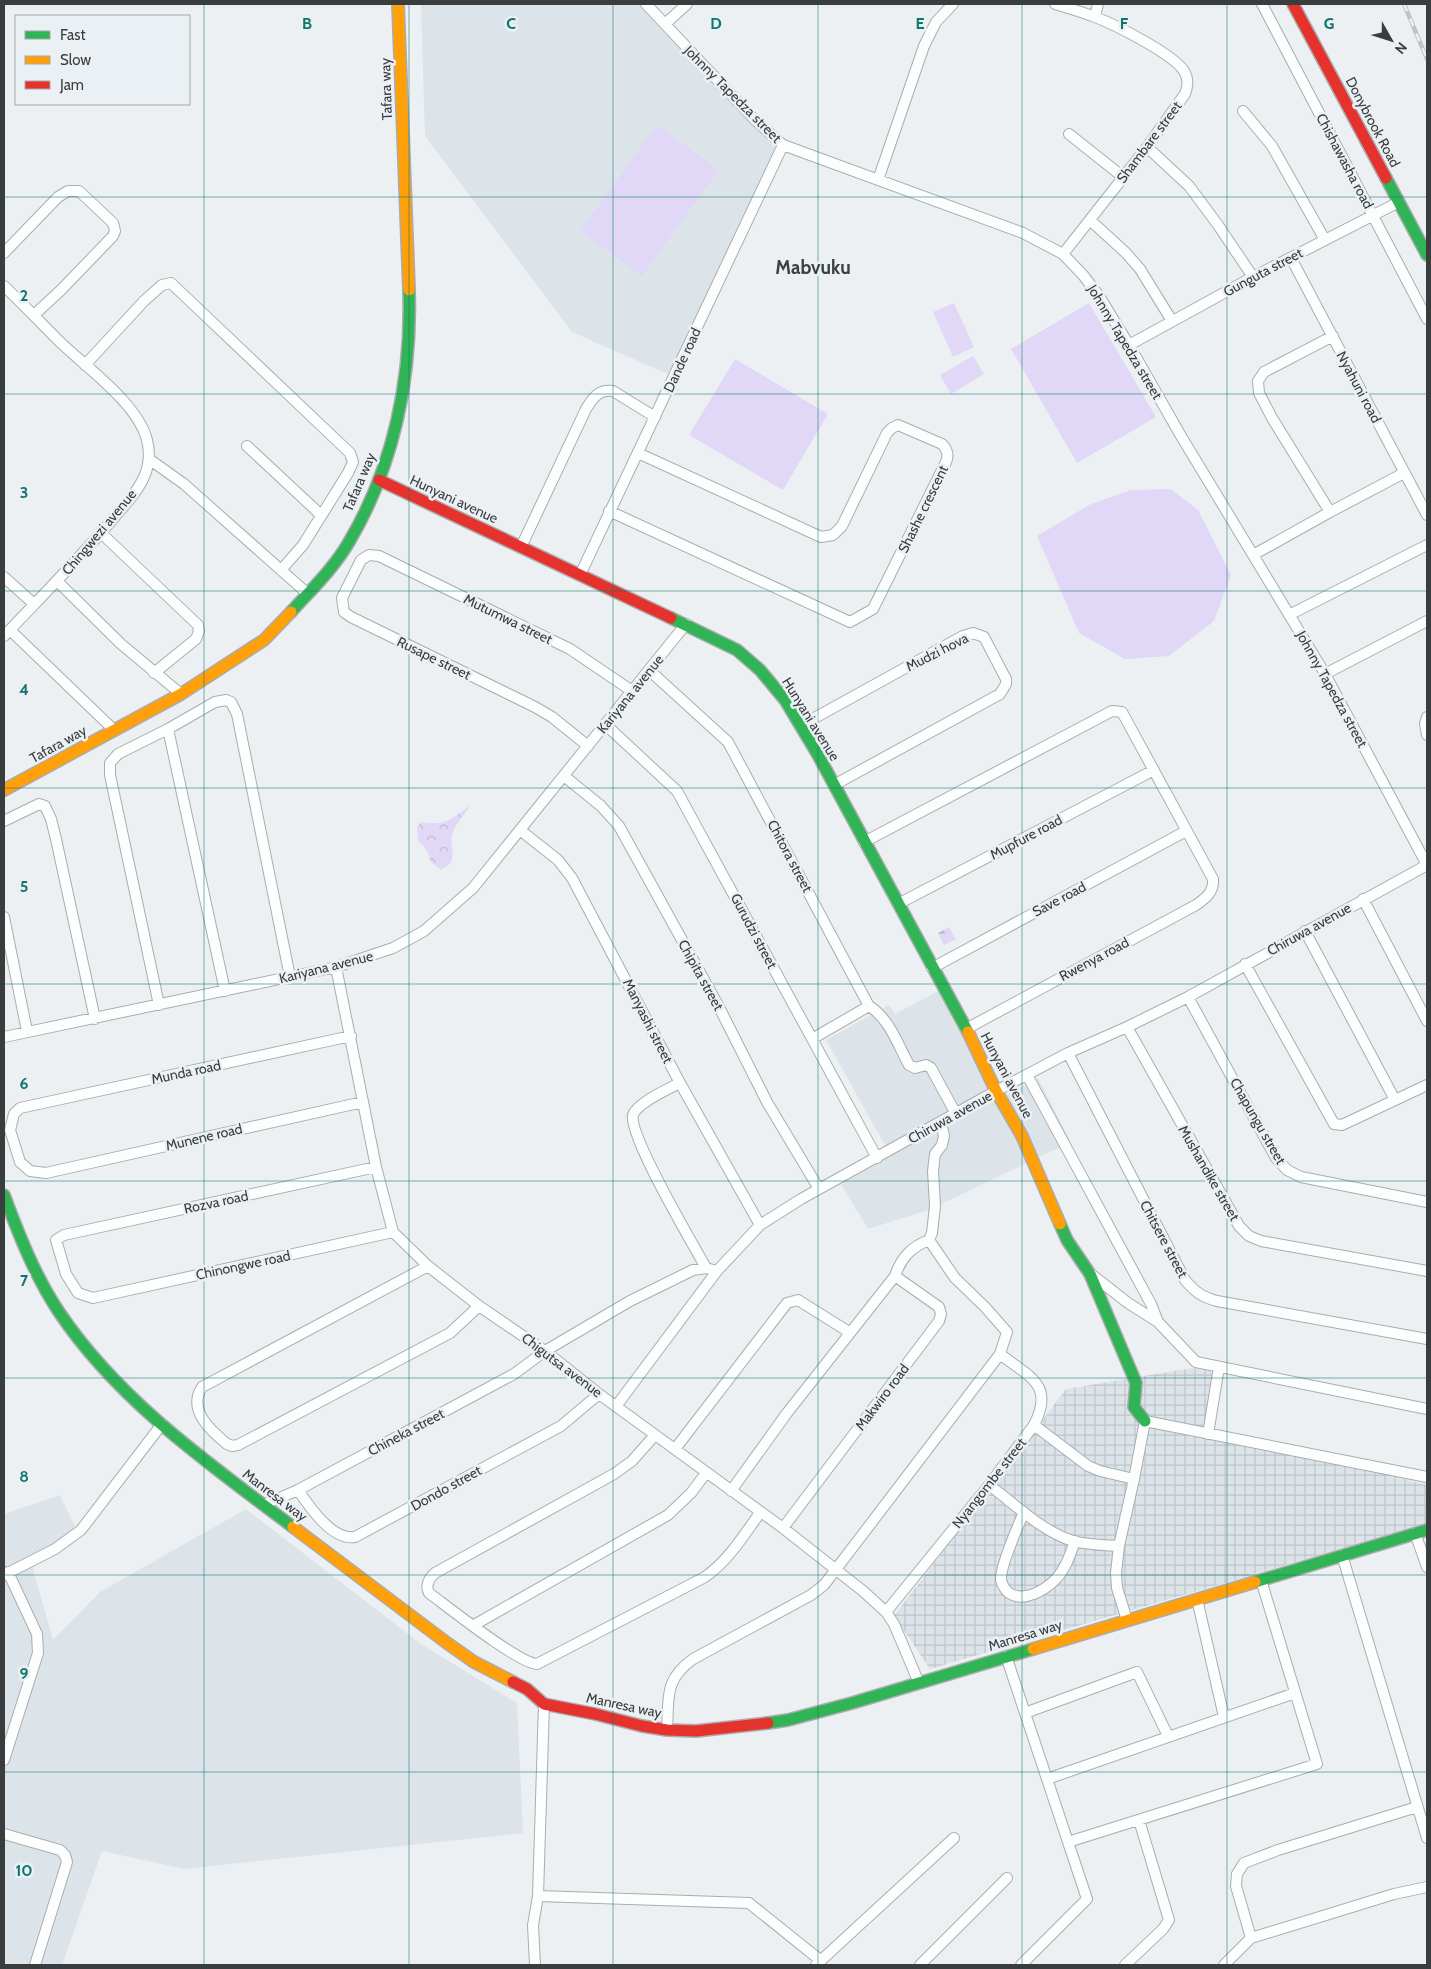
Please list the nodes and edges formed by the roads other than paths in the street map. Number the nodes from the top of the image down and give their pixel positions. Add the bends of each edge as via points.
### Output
1 (398, 4) edge
2 (646, 4) edge
3 (687, 4) edge
4 (953, 4) edge
5 (1055, 4) edge
6 (1098, 4) edge
7 (1262, 4) edge
8 (1293, 4) edge
9 (1095, 17) junction
10 (664, 24) junction
11 (1243, 111) dead end
12 (1069, 134) dead end
13 (783, 145) junction
14 (1147, 147) junction
15 (1123, 177) junction
16 (878, 180) junction
17 (1399, 202) junction
18 (1373, 216) junction
19 (1090, 220) junction
20 (1325, 240) junction
21 (4, 253) edge
22 (1063, 254) junction
23 (1427, 255) edge
24 (1291, 258) junction
25 (1252, 278) junction
26 (4, 286) edge
27 (34, 315) junction
28 (1427, 319) edge
29 (1172, 321) junction
30 (1333, 336) junction
31 (1129, 345) junction
32 (85, 365) junction
33 (655, 417) junction
34 (247, 446) dead end
35 (638, 453) junction
36 (149, 459) junction
37 (1404, 473) junction
38 (379, 480) junction
39 (609, 511) junction
40 (1330, 512) junction
41 (321, 515) junction
42 (1427, 515) edge
43 (101, 533) junction
44 (1427, 545) edge
45 (521, 547) junction
46 (1253, 555) junction
47 (379, 556) joint
48 (281, 570) junction
49 (580, 575) junction
50 (4, 578) edge
51 (57, 581) junction
52 (308, 594) junction
53 (34, 604) junction
54 (1290, 615) junction
55 (1427, 621) edge
56 (686, 624) junction
57 (7, 633) edge
58 (649, 670) junction
59 (154, 673) junction
60 (1325, 674) junction
61 (632, 691) junction
62 (181, 694) junction
63 (1427, 717) edge
64 (606, 725) junction
65 (800, 726) junction
66 (168, 729) junction
67 (114, 730) junction
68 (1427, 735) edge
69 (588, 746) junction
70 (1154, 770) junction
71 (564, 776) junction
72 (834, 785) junction
73 (4, 790) edge
74 (4, 821) edge
75 (520, 830) junction
76 (1186, 831) junction
77 (864, 842) junction
78 (1427, 865) edge
79 (1363, 899) junction
80 (898, 904) junction
81 (4, 917) edge
82 (1306, 931) junction
83 (1245, 964) junction
84 (336, 968) junction
85 (932, 968) junction
86 (290, 977) junction
87 (225, 991) junction
88 (1188, 997) junction
89 (159, 1005) junction
90 (869, 1006) junction
91 (95, 1019) junction
92 (1427, 1021) edge
93 (1127, 1027) junction
94 (966, 1029) junction
95 (27, 1031) junction
96 (351, 1036) junction
97 (4, 1037) edge
98 (812, 1039) junction
99 (1068, 1053) junction
100 (1027, 1075) junction
101 (680, 1083) junction
102 (1427, 1085) edge
103 (996, 1091) junction
104 (1394, 1100) junction
105 (363, 1102) junction
106 (956, 1114) junction
107 (941, 1122) junction
108 (877, 1158) junction
109 (376, 1167) junction
110 (46, 1173) joint
111 (819, 1189) junction
112 (4, 1195) edge
113 (1427, 1202) edge
114 (760, 1225) junction
115 (393, 1232) junction
116 (929, 1240) junction
117 (428, 1266) junction
118 (706, 1268) junction
119 (717, 1271) junction
120 (1427, 1271) edge
121 (1090, 1274) junction
122 (895, 1276) junction
123 (93, 1298) joint
124 (479, 1306) junction
125 (1158, 1322) junction
126 (849, 1332) junction
127 (1427, 1339) edge
128 (545, 1351) junction
129 (1000, 1354) junction
130 (1219, 1367) junction
131 (599, 1394) junction
132 (617, 1405) junction
133 (1427, 1409) edge
134 (1145, 1422) junction
135 (162, 1424) junction
136 (1034, 1425) junction
137 (1208, 1434) junction
138 (655, 1435) junction
139 (675, 1449) junction
140 (706, 1473) junction
141 (1427, 1477) edge
142 (1134, 1479) junction
143 (989, 1485) junction
144 (298, 1490) junction
145 (731, 1491) junction
146 (263, 1505) junction
147 (1024, 1512) junction
148 (760, 1513) junction
149 (783, 1528) junction
150 (1427, 1530) edge
151 (1415, 1533) junction
152 (1075, 1541) junction
153 (1119, 1546) junction
154 (1342, 1555) junction
155 (1427, 1565) edge
156 (837, 1570) junction
157 (6, 1574) edge
158 (1261, 1580) junction
159 (1197, 1599) junction
160 (886, 1612) junction
161 (1127, 1620) junction
162 (474, 1625) junction
163 (1006, 1656) junction
164 (919, 1683) junction
165 (1295, 1693) junction
166 (544, 1704) junction
167 (1025, 1713) junction
168 (1224, 1716) junction
169 (667, 1730) junction
170 (1168, 1736) junction
171 (4, 1760) edge
172 (1047, 1779) junction
173 (1417, 1807) junction
174 (1139, 1820) junction
175 (4, 1834) edge
176 (954, 1838) dead end
177 (1427, 1838) edge
178 (1068, 1842) junction
179 (1007, 1878) dead end
180 (1427, 1887) edge
181 (538, 1896) junction
182 (1251, 1938) junction
183 (818, 1962) edge
184 (35, 1965) edge
185 (535, 1965) edge
186 (920, 1965) edge
187 (1021, 1965) edge
188 (1126, 1965) edge
189 (1224, 1965) edge

1 - 38 street, Tafara way via 409,334 400,410
2 - 10 street, Johnny Tapedza street
3 - 10 street
4 - 16 street via 936,22 924,46
5 - 9 street, Shambare street
6 - 9 street
7 - 18 street, Chishawasha road
8 - 17 street, Donybrook Road
9 - 14 street, Shambare street via 1160,52 1178,65 1186,76 1185,94
10 - 13 street, Johnny Tapedza street
11 - 20 street via 1272,146
12 - 15 street
13 - 16 street, Johnny Tapedza street
13 - 33 street, Dande road
14 - 15 street, Shambare street
14 - 25 street via 1189,186
15 - 19 street, Shambare street
16 - 22 street, Johnny Tapedza street via 1023,233
17 - 18 street, Gunguta street
17 - 23 street, Donybrook Road
18 - 20 street, Gunguta street
18 - 28 street, Chishawasha road
19 - 22 street, Shambare street
19 - 29 street via 1126,253 1148,281
20 - 24 street, Gunguta street
21 - 27 street via 68,191 79,191 114,225 113,236
22 - 31 street, Johnny Tapedza street via 1090,284
24 - 25 street, Gunguta street
24 - 30 street, Nyahuni road
25 - 29 street, Gunguta street
26 - 27 street, Chingwezi avenue
27 - 32 street, Chingwezi avenue
29 - 31 street, Gunguta street
30 - 37 street, Nyahuni road
30 - 40 street via 1264,372 1257,384 1272,418
31 - 46 street, Johnny Tapedza street
32 - 36 street, Chingwezi avenue via 113,389 138,421 147,440
32 - 41 street via 150,295 162,285 173,283 352,456 348,473
33 - 35 street, Dande road
33 - 45 street via 613,391 596,394
34 - 41 street
35 - 39 street, Dande road
35 - 39 street, Shashe crescent via 821,537 833,535 842,526 892,428 898,425 942,444 948,454 873,609 850,622
36 - 43 street, Chingwezi avenue via 139,486
36 - 48 street via 184,484
37 - 40 street
37 - 42 street, Nyahuni road
38 - 45 street, Hunyani avenue
38 - 52 street, Tafara way via 342,553
39 - 49 street, Dande road
40 - 46 street
41 - 48 street via 303,545
43 - 51 street, Chingwezi avenue
43 - 59 street via 198,625 196,639
44 - 54 street
45 - 49 street, Hunyani avenue
46 - 54 street, Johnny Tapedza street
47 - 61 street, Mutumwa street via 570,649
47 - 69 street, Rusape street via 369,555 361,560 342,598 344,612 535,707
48 - 52 street
49 - 56 street, Hunyani avenue
50 - 53 street
51 - 53 street, Chingwezi avenue
51 - 59 street
52 - 62 street, Tafara way via 264,640
53 - 57 street, Chingwezi avenue
54 - 60 street, Johnny Tapedza street
55 - 60 street
56 - 58 street, Kariyana avenue
56 - 65 street, Hunyani avenue via 737,650 760,670 785,700
57 - 67 street
58 - 61 street, Kariyana avenue
58 - 90 street, Chitora street via 728,742
59 - 62 street
60 - 78 street, Johnny Tapedza street
61 - 64 street, Kariyana avenue
62 - 67 street, Tafara way
63 - 68 street
64 - 69 street, Kariyana avenue
64 - 98 street, Gurudzi street via 677,791
65 - 72 street, Hunyani avenue
65 - 72 street, Mudzi hova via 963,636 973,633 984,637 1006,679 1000,694
66 - 86 street via 215,702 226,700 234,706
66 - 87 street
66 - 89 street via 118,754 110,765
67 - 73 street, Tafara way
69 - 71 street, Kariyana avenue
70 - 76 street
70 - 77 street via 1122,712 1108,712
70 - 80 street, Mupfure road
71 - 75 street, Kariyana avenue
71 - 111 street, Chipita street via 601,806 619,826 767,1102
72 - 77 street, Hunyani avenue
74 - 91 street via 42,804 52,819
75 - 84 street, Kariyana avenue via 473,888 424,932 393,948
75 - 101 street, Manyashi street via 558,860 572,878
76 - 85 street, Save road
76 - 94 street, Rwenya road via 1214,882 1208,895 1196,905
77 - 80 street, Hunyani avenue
78 - 79 street, Chiruwa avenue
79 - 82 street, Chiruwa avenue
79 - 92 street
80 - 85 street, Hunyani avenue
81 - 95 street
82 - 83 street, Chiruwa avenue
82 - 104 street
83 - 88 street, Chiruwa avenue
83 - 104 street via 1331,1122 1342,1125
84 - 86 street, Kariyana avenue
84 - 96 street
85 - 94 street, Hunyani avenue
86 - 87 street, Kariyana avenue
87 - 89 street, Kariyana avenue
88 - 93 street, Chiruwa avenue
88 - 113 street, Chapungu street via 1276,1158 1286,1170 1301,1177
89 - 91 street, Kariyana avenue
90 - 98 street
90 - 106 street, Chitora street via 878,1011 909,1065 931,1068
91 - 95 street, Kariyana avenue
93 - 99 street, Chiruwa avenue
93 - 120 street, Mushandike street via 1239,1226 1249,1236 1261,1241
94 - 103 street, Hunyani avenue
95 - 97 street, Kariyana avenue
96 - 105 street
96 - 110 street, Munda road via 20,1108 14,1114 10,1130 20,1162 30,1171
98 - 108 street, Gurudzi street
99 - 100 street, Chiruwa avenue
99 - 127 street, Chitsere street via 1193,1290 1217,1301
100 - 103 street, Chiruwa avenue
100 - 125 street
101 - 114 street, Manyashi street
101 - 118 street via 639,1106 633,1122 652,1169
102 - 104 street
103 - 106 street, Chiruwa avenue
103 - 121 street, Hunyani avenue via 1022,1136 1067,1240
105 - 109 street
105 - 110 street, Munene road
106 - 107 street, Chiruwa avenue
107 - 108 street, Chiruwa avenue
107 - 116 street via 944,1136 935,1154 935,1206
108 - 111 street, Chiruwa avenue
109 - 115 street
109 - 123 street, Rozva road via 64,1235 57,1239 66,1274 78,1293
111 - 114 street, Chiruwa avenue
112 - 135 street, Manresa way via 31,1262 51,1299 93,1355 133,1399
114 - 119 street, Chiruwa avenue
115 - 117 street, Chigutsa avenue
115 - 123 street, Chinongwe road
116 - 122 street via 912,1249 900,1262
116 - 129 street via 955,1278 1007,1332
117 - 124 street, Chigutsa avenue
117 - 124 street via 205,1385 200,1391 198,1405 202,1420 223,1440 235,1446 450,1333
118 - 119 street
118 - 128 street, Chineka street via 693,1270 630,1300
119 - 132 street, Chiruwa avenue
121 - 125 street
121 - 134 street, Hunyani avenue via 1136,1384 1134,1407
122 - 126 street
122 - 149 street, Makwiro road via 939,1308 938,1321
124 - 128 street, Chigutsa avenue
125 - 130 street via 1196,1362
126 - 139 street via 798,1300 788,1302
126 - 145 street
128 - 131 street, Chigutsa avenue
128 - 144 street, Chineka street via 514,1374
129 - 136 street, Nyangombe street via 1041,1388 1042,1406
129 - 156 street
130 - 133 street
130 - 137 street
131 - 132 street, Chigutsa avenue
131 - 144 street, Dondo street via 561,1426 354,1537 342,1536 323,1522
132 - 138 street, Chigutsa avenue
134 - 137 street
134 - 142 street
135 - 146 street, Manresa way
135 - 157 street via 81,1530 55,1549
136 - 142 street via 1088,1466
136 - 143 street, Nyangombe street
137 - 141 street
138 - 139 street, Chigutsa avenue
138 - 162 street via 632,1461 614,1474 432,1575 428,1592
139 - 140 street, Chigutsa avenue
140 - 145 street, Chigutsa avenue
140 - 162 street via 668,1516
142 - 153 street
143 - 147 street
143 - 160 street, Nyangombe street
144 - 146 street, Chineka street
145 - 148 street, Chigutsa avenue
146 - 166 street, Manresa way via 447,1643 474,1662 526,1689
147 - 152 street via 1048,1530
147 - 152 street via 1001,1581 1006,1591 1015,1597 1028,1596 1057,1578 1068,1562
148 - 149 street, Chigutsa avenue
148 - 162 street via 728,1556 705,1576 535,1664 505,1648
149 - 156 street, Chigutsa avenue
150 - 151 street, Manresa way
151 - 154 street, Manresa way
151 - 155 street
152 - 153 street
153 - 161 street via 1115,1581
154 - 158 street, Manresa way
154 - 173 street
156 - 160 street, Chigutsa avenue
156 - 169 street via 811,1595 693,1658 684,1666 669,1688
157 - 171 street via 37,1634 38,1644
158 - 159 street, Manresa way
158 - 165 street
159 - 161 street, Manresa way
159 - 168 street
160 - 164 street, Chigutsa avenue via 898,1631
161 - 163 street, Manresa way
163 - 164 street, Manresa way
163 - 167 street
164 - 169 street, Manresa way via 788,1720 721,1730
165 - 168 street
165 - 174 street via 1317,1764
166 - 169 street, Manresa way
166 - 181 street
167 - 170 street via 1137,1672
167 - 172 street
168 - 170 street
170 - 172 street
172 - 178 street
173 - 177 street
173 - 182 street via 1244,1863 1237,1874 1236,1886
174 - 178 street
174 - 188 street via 1169,1920
175 - 184 street via 60,1850 67,1858
176 - 183 street
178 - 187 street via 1087,1899
179 - 186 street
180 - 182 street
181 - 183 street via 749,1903
181 - 185 street via 533,1925
182 - 189 street

